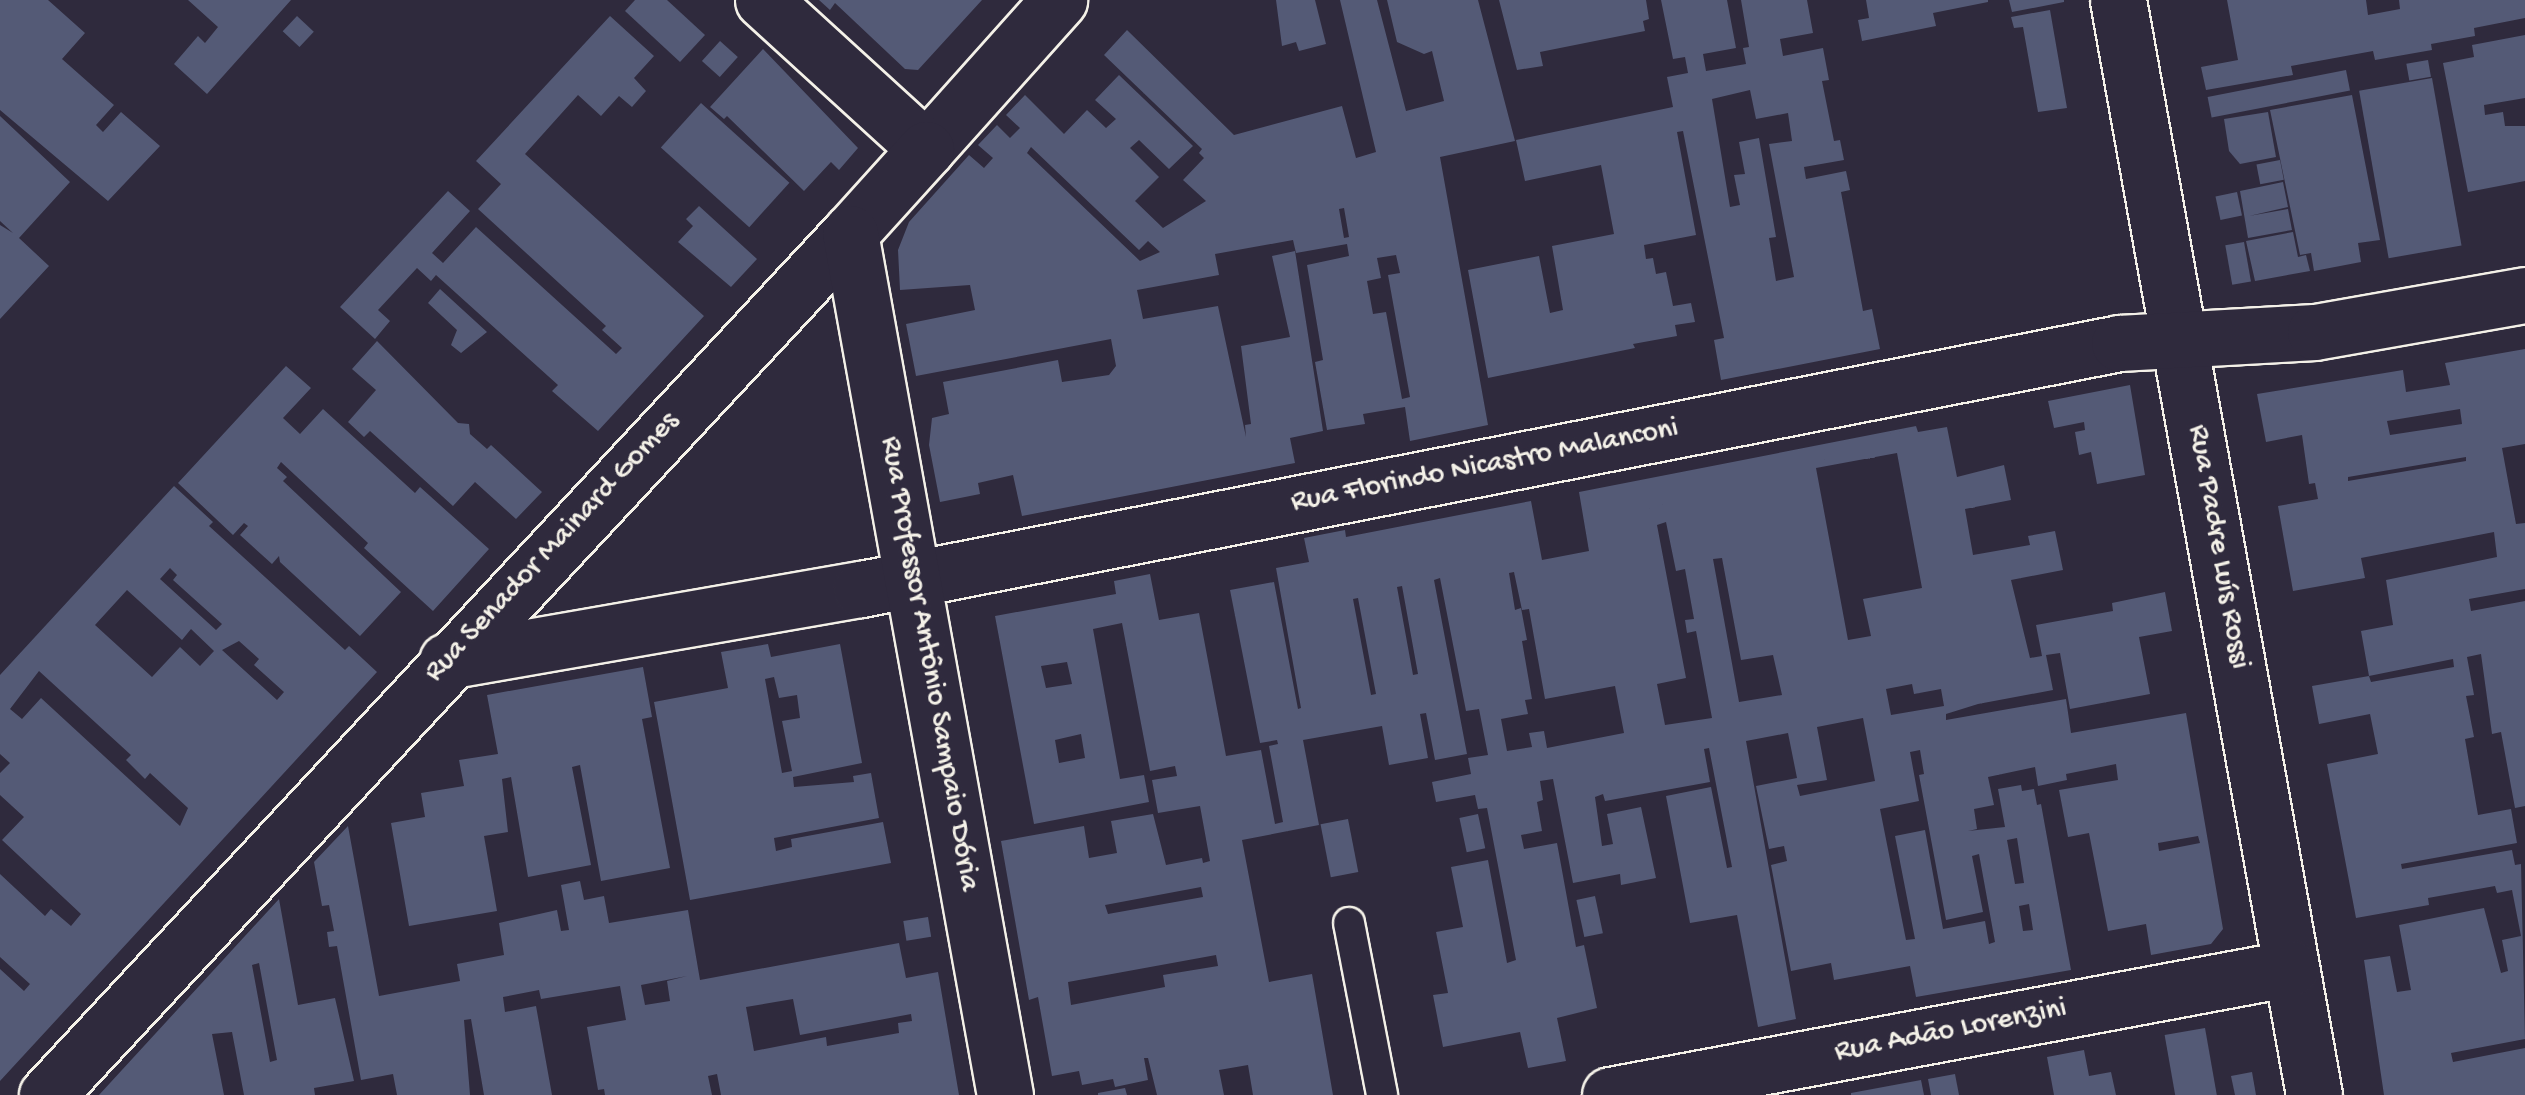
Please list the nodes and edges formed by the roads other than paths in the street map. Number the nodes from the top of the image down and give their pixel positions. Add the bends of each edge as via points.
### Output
1 (763, 0) edge
2 (1060, 0) edge
3 (2118, 0) edge
4 (926, 148) junction
5 (850, 233) junction
6 (2525, 295) edge
7 (2180, 340) junction
8 (912, 578) junction
9 (447, 660) junction
10 (1348, 923) dead end
11 (2291, 968) junction
12 (46, 1095) edge
13 (1005, 1095) edge
14 (1382, 1095) edge
15 (1610, 1095) edge
16 (2314, 1095) edge

1 - 4 street
2 - 4 street, Rua Senador Mainard Gomes
3 - 7 street, Rua Padre Luís Rossi
4 - 5 street, Rua Senador Mainard Gomes
5 - 8 street, Rua Professor Antônio Sampaio Dória
5 - 9 street, Rua Senador Mainard Gomes
6 - 7 street, Rua Florindo Nicastro Malanconi via 2315,332
7 - 8 street, Rua Florindo Nicastro Malanconi via 2118,343
7 - 11 street, Rua Padre Luís Rossi
8 - 9 street, Rua Florindo Nicastro Malanconi
8 - 13 street, Rua Professor Antônio Sampaio Dória
9 - 12 street, Rua Senador Mainard Gomes
10 - 14 lane
11 - 15 street, Rua Adão Lorenzini
11 - 16 street, Rua Padre Luís Rossi

